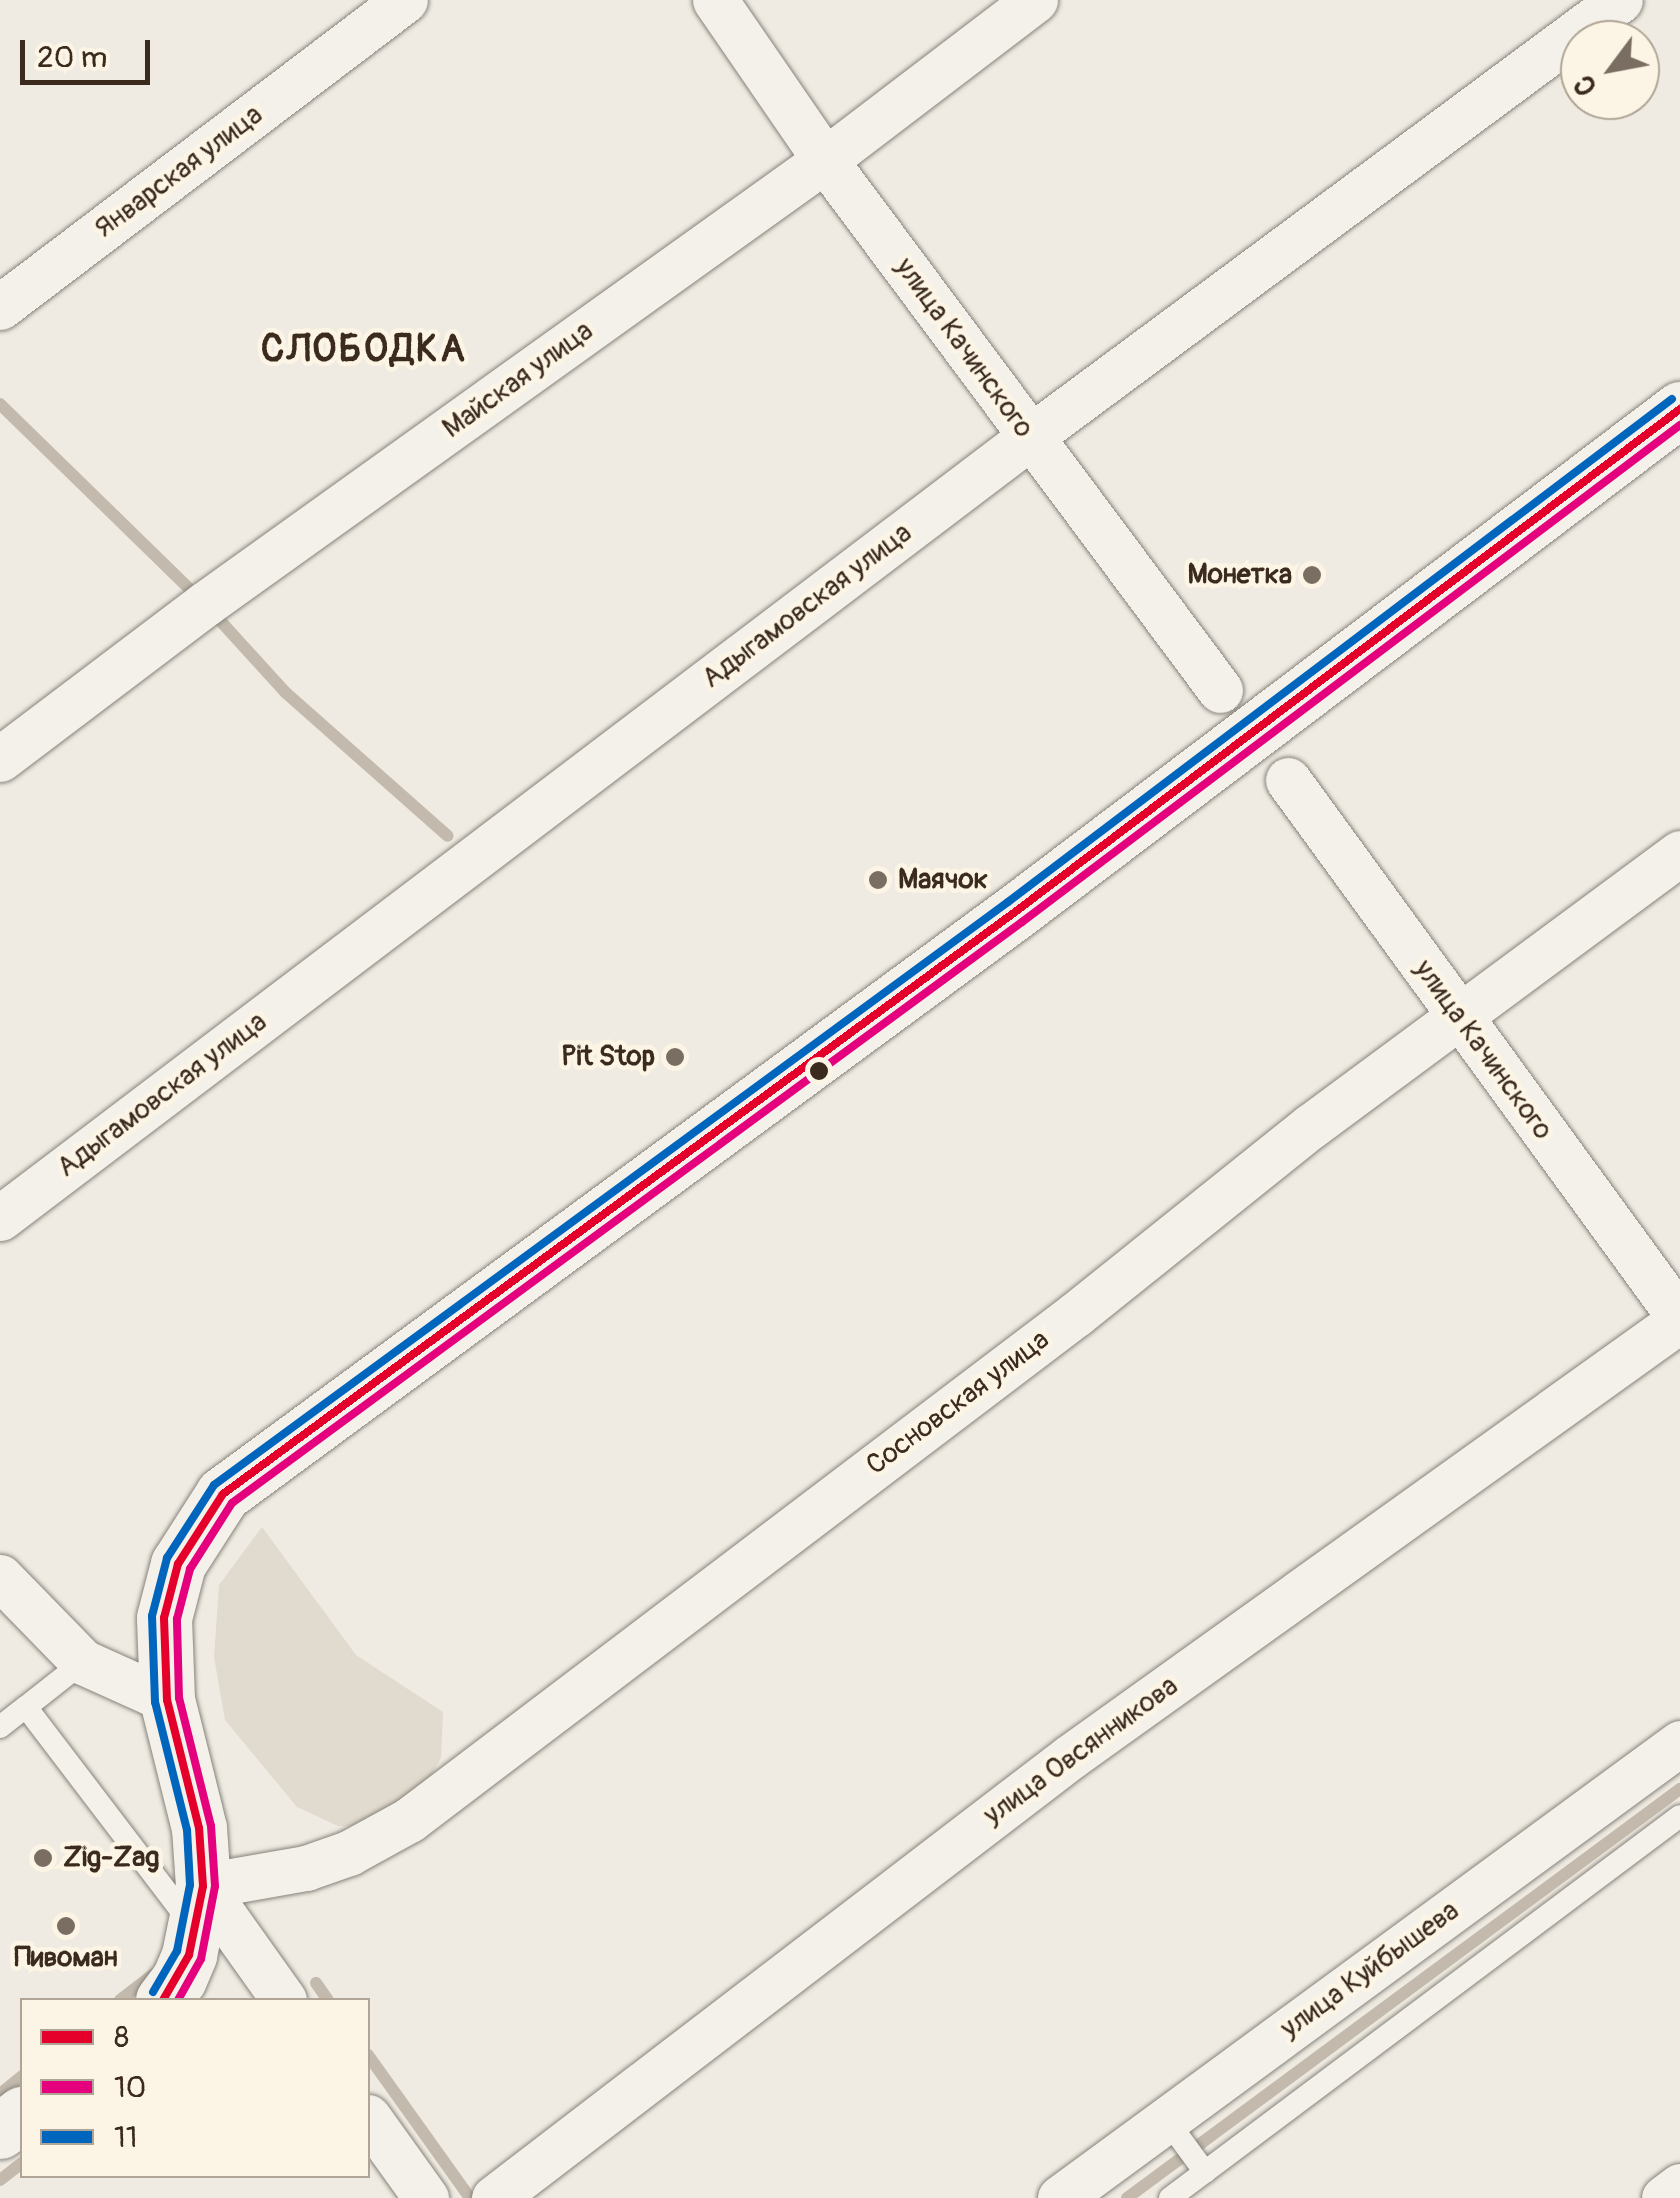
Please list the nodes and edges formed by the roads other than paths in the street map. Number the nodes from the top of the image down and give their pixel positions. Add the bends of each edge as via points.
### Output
1 (405, 0) edge
2 (715, 0) edge
3 (1035, 0) edge
4 (1620, 0) edge
5 (825, 160) junction
6 (0, 307) edge
7 (1680, 409) edge
8 (1030, 437) junction
9 (1220, 690) dead end
10 (0, 759) edge
11 (1288, 780) dead end
12 (1680, 853) edge
13 (1460, 1018) junction
14 (0, 1218) edge
15 (1680, 1319) edge
16 (0, 1577) edge
17 (83, 1662) junction
18 (167, 1700) junction
19 (26, 1707) junction
20 (0, 1726) edge
21 (1680, 1743) edge
22 (1680, 1816) edge
23 (199, 1908) junction
24 (164, 1998) edge
25 (282, 1998) edge
26 (20, 2116) edge
27 (1166, 2118) junction
28 (370, 2120) edge
29 (0, 2132) edge
30 (1205, 2172) junction
31 (1680, 2186) edge
32 (426, 2198) edge
33 (494, 2198) edge
34 (1060, 2198) edge
35 (1170, 2198) edge
36 (1664, 2198) edge

1 - 6 street, Январская улица
2 - 5 street, улица Качинского
3 - 5 street, Майская улица
4 - 8 street, Адыгамовская улица
5 - 8 street, улица Качинского
5 - 10 street, Майская улица via 204,604
7 - 18 street via 1015,912 223,1494 191,1538 168,1591
8 - 9 street, улица Качинского
8 - 14 street, Адыгамовская улица
11 - 13 street, улица Качинского
12 - 13 street, Сосновская улица
13 - 15 street, улица Качинского
13 - 23 street, Сосновская улица via 409,1820 349,1853
15 - 33 street, улица Овсянникова via 1070,1757
16 - 17 street
17 - 18 street
17 - 19 lane
18 - 23 street via 198,1828
19 - 20 lane
19 - 23 lane
21 - 27 street, улица Куйбышева
22 - 30 lane
23 - 24 street via 180,1979
23 - 25 street
26 - 29 street
27 - 30 lane
27 - 34 street, улица Куйбышева
28 - 32 street
30 - 35 lane
31 - 36 street

